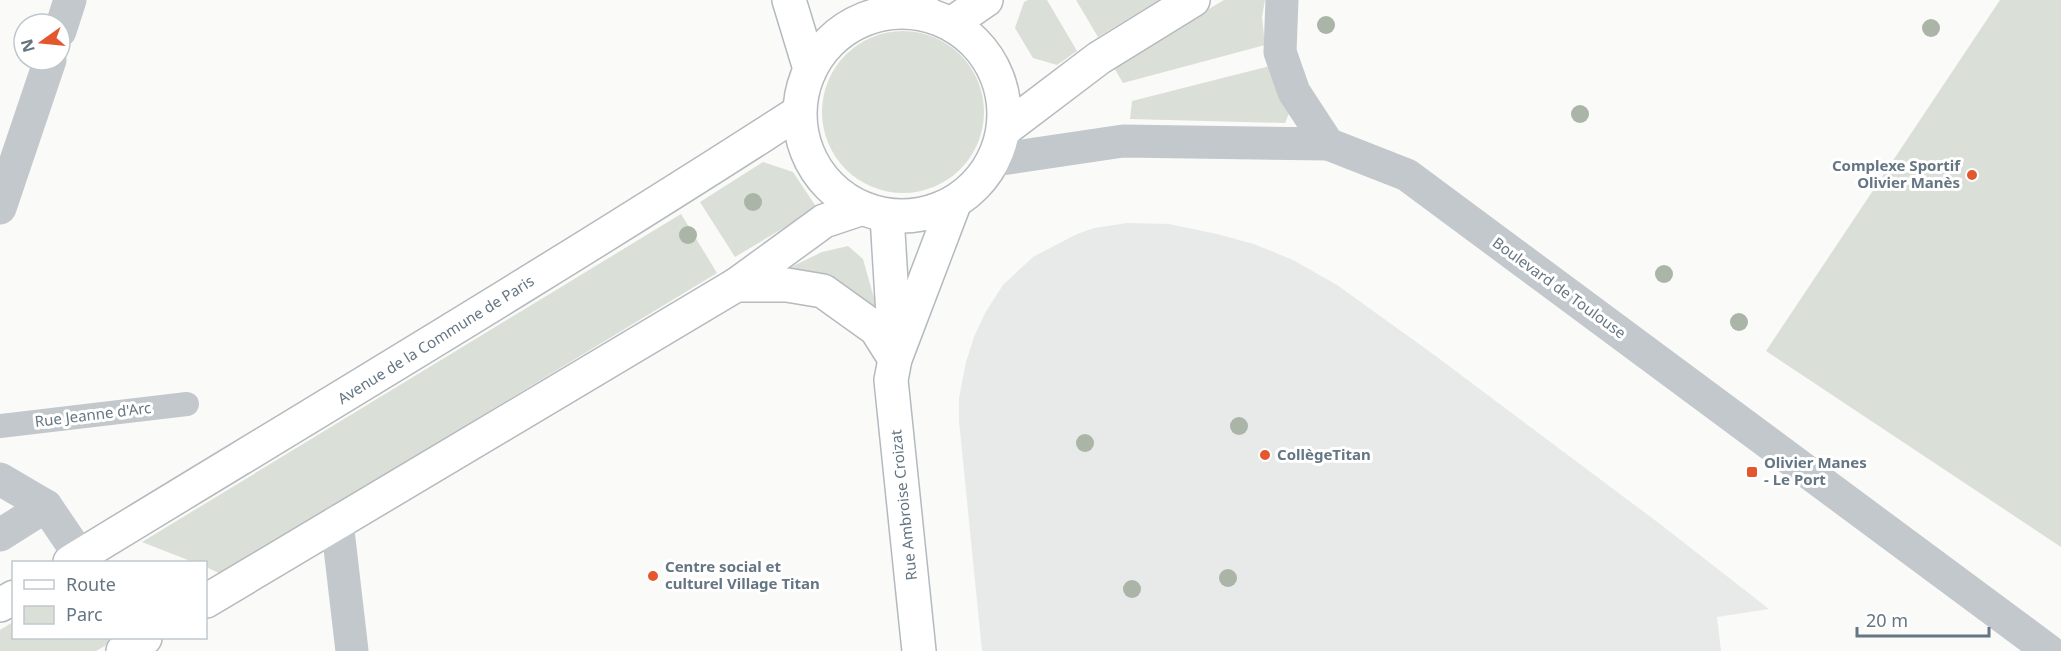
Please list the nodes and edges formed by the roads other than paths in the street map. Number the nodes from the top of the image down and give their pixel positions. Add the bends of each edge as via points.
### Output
1 (789, 0) edge
2 (986, 0) edge
3 (1193, 0) edge
4 (1282, 0) edge
5 (932, 13) edge
6 (810, 69) junction
7 (46, 72) edge
8 (800, 112) junction
9 (1329, 144) junction
10 (999, 145) junction
11 (954, 204) junction
12 (0, 208) edge
13 (874, 213) junction
14 (736, 285) junction
15 (895, 359) junction
16 (187, 404) dead end
17 (0, 426) edge
18 (0, 479) edge
19 (46, 506) junction
20 (337, 522) junction
21 (0, 535) edge
22 (75, 559) edge
23 (207, 600) edge
24 (144, 639) edge
25 (123, 651) edge
26 (352, 651) edge
27 (919, 651) edge
28 (2049, 651) edge

1 - 6 main road
2 - 5 main road
3 - 10 main road via 1099,58
4 - 9 street via 1280,52 1294,92
5 - 6 main road via 894,11 860,20 830,40
5 - 10 main road via 983,51 1001,88
6 - 8 main road
7 - 12 street
8 - 13 main road via 806,152 828,185
8 - 22 main road, Avenue de la Commune de Paris via 294,428
9 - 10 street, Boulevard de Toulouse via 1123,141
9 - 28 street, Boulevard de Toulouse via 1407,175
10 - 11 main road via 969,193
11 - 13 main road via 921,216
11 - 15 main road, Rue Ambroise Croizat
13 - 14 main road via 824,221
13 - 15 main road, Rue Ambroise Croizat
14 - 15 main road via 787,285 823,291 876,329
14 - 20 main road
15 - 27 main road, Rue Ambroise Croizat via 891,380
16 - 17 lane, Rue Jeanne d'Arc
18 - 19 street
19 - 21 street
19 - 22 street
20 - 23 main road
20 - 26 street
24 - 25 main road

